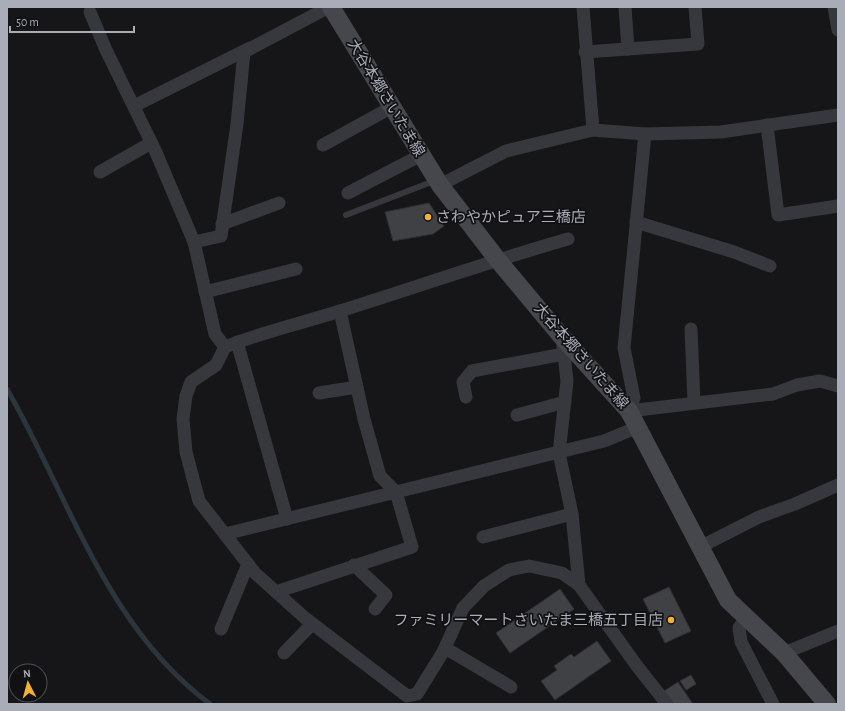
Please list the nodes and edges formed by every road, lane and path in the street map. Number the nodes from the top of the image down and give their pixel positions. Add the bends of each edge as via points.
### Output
1 (330, 7) edge
2 (583, 7) edge
3 (625, 7) edge
4 (695, 7) edge
5 (834, 7) edge
6 (93, 9) edge
7 (838, 30) edge
8 (251, 48) junction
9 (628, 49) junction
10 (586, 52) junction
11 (134, 106) junction
12 (392, 107) junction
13 (838, 115) edge
14 (767, 125) junction
15 (593, 130) junction
16 (644, 134) junction
17 (151, 143) junction
18 (323, 145) dead end
19 (421, 155) junction
20 (100, 172) dead end
21 (439, 183) junction
22 (348, 193) dead end
23 (279, 203) dead end
24 (838, 206) edge
25 (346, 215) dead end
26 (636, 222) junction
27 (222, 224) junction
28 (568, 239) dead end
29 (194, 242) junction
30 (497, 259) junction
31 (770, 266) dead end
32 (296, 269) dead end
33 (205, 292) junction
34 (340, 311) junction
35 (691, 329) dead end
36 (237, 342) junction
37 (563, 345) junction
38 (225, 347) junction
39 (838, 386) edge
40 (357, 387) junction
41 (319, 393) dead end
42 (466, 397) dead end
43 (565, 402) junction
44 (694, 402) junction
45 (629, 411) junction
46 (517, 415) dead end
47 (638, 427) junction
48 (559, 453) junction
49 (838, 484) edge
50 (396, 492) junction
51 (572, 514) junction
52 (287, 519) junction
53 (225, 534) junction
54 (484, 537) dead end
55 (700, 547) junction
56 (248, 564) junction
57 (354, 565) junction
58 (579, 585) junction
59 (276, 592) junction
60 (375, 609) dead end
61 (746, 617) junction
62 (312, 624) junction
63 (221, 629) dead end
64 (838, 631) edge
65 (445, 648) junction
66 (284, 653) dead end
67 (784, 653) junction
68 (511, 687) dead end
69 (667, 704) edge
70 (773, 704) edge
71 (827, 704) edge

1 - 8 street
1 - 12 main road, 大谷本郷さいたま線
2 - 10 street
3 - 9 street
4 - 9 street via 698,44
5 - 7 street
6 - 11 street via 106,50
8 - 11 street
8 - 27 street via 244,52 237,124
9 - 10 street
10 - 15 street
11 - 17 street
12 - 18 street
12 - 19 main road, 大谷本郷さいたま線
13 - 14 street
14 - 16 street via 722,132
14 - 24 street via 778,215
15 - 16 street
15 - 21 street via 506,151
16 - 26 street
17 - 20 street
17 - 29 street
19 - 21 main road, 大谷本郷さいたま線
19 - 22 street
21 - 25 lane
21 - 30 main road, 大谷本郷さいたま線
23 - 27 street
26 - 31 street via 734,252
26 - 45 street via 624,348 634,398
27 - 29 street via 221,236
28 - 30 street
29 - 33 street
30 - 34 street
30 - 37 main road, 大谷本郷さいたま線
32 - 33 street
33 - 38 street via 215,334
34 - 36 street
34 - 40 street
35 - 44 street
36 - 38 street
36 - 52 street
37 - 42 street via 472,371 463,382
37 - 43 street via 567,381
37 - 45 main road, 大谷本郷さいたま線
38 - 53 street via 216,365 191,382 183,419 186,452 199,501
39 - 44 street via 820,381 797,385 773,394
40 - 41 street
40 - 50 street via 380,476
43 - 46 street
43 - 48 street
44 - 45 street
45 - 47 main road, 大谷本郷さいたま線
47 - 48 street via 604,441
47 - 55 main road, 大谷本郷さいたま線
48 - 50 street
48 - 51 street
49 - 55 street via 759,517
50 - 52 street
50 - 57 street via 412,547
51 - 54 street
51 - 58 street
52 - 53 street
53 - 56 street
55 - 61 main road, 大谷本郷さいたま線 via 728,600
56 - 59 street
56 - 63 street
57 - 59 street
57 - 60 street via 386,595
58 - 65 street via 562,573 548,569 529,566 509,570 484,586 463,608
58 - 69 street via 636,666
59 - 62 street
61 - 67 main road, 大谷本郷さいたま線
61 - 70 street via 739,628 741,642
62 - 65 street via 407,696 417,694
62 - 66 street
64 - 67 street
65 - 68 street
67 - 71 main road, 大谷本郷さいたま線

